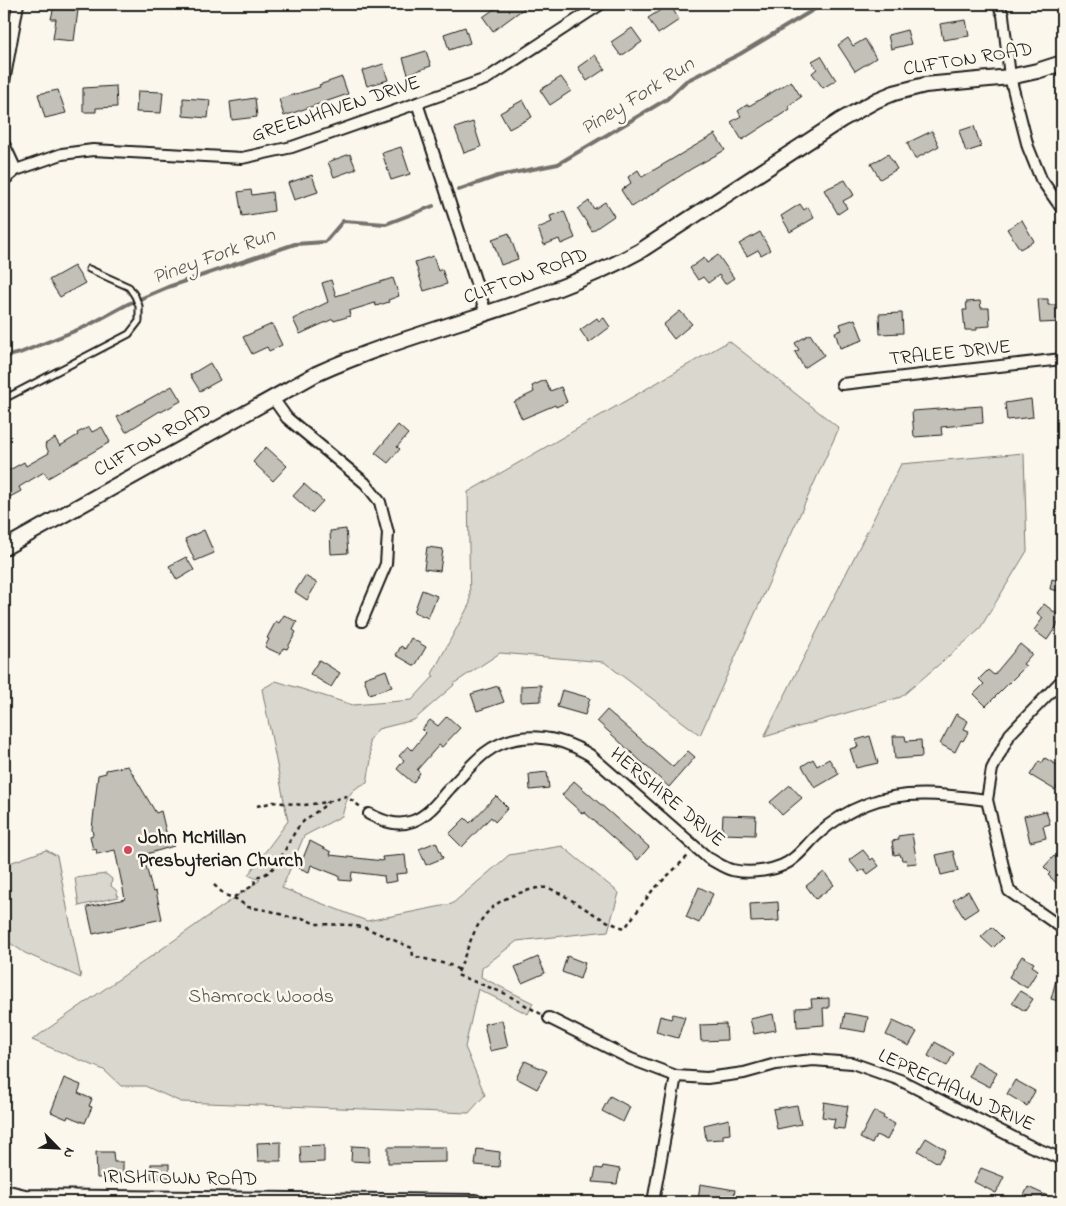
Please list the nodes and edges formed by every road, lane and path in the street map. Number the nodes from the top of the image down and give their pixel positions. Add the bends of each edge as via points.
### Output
1 (18, 4) edge
2 (601, 4) edge
3 (998, 4) edge
4 (1062, 63) edge
5 (1010, 77) junction
6 (4, 82) edge
7 (417, 103) junction
8 (4, 144) edge
9 (16, 170) junction
10 (4, 180) edge
11 (1062, 209) edge
12 (89, 269) dead end
13 (486, 313) junction
14 (1062, 359) edge
15 (842, 384) dead end
16 (272, 397) junction
17 (4, 399) edge
18 (4, 548) edge
19 (362, 621) dead end
20 (1062, 680) edge
21 (352, 800) dead end
22 (987, 800) junction
23 (328, 802) junction
24 (257, 806) dead end
25 (369, 814) dead end
26 (696, 848) junction
27 (214, 885) dead end
28 (233, 898) junction
29 (1062, 928) edge
30 (459, 970) junction
31 (532, 1010) dead end
32 (549, 1018) dead end
33 (676, 1076) junction
34 (1062, 1159) edge
35 (4, 1192) edge
36 (476, 1202) edge
37 (653, 1202) edge

1 - 6 street
2 - 7 street, GREENHAVEN DRIVE via 486,79
3 - 5 street via 1003,14
4 - 5 main road, CLIFTON ROAD
5 - 11 street via 1028,147 1041,179
5 - 13 main road, CLIFTON ROAD via 925,85 877,100 625,260 592,276
7 - 9 street, GREENHAVEN DRIVE via 292,146 242,158 92,150 62,154
7 - 13 street
8 - 9 street
9 - 10 street, GREENHAVEN DRIVE
12 - 17 lane via 129,287 139,306 138,321 129,334
13 - 16 main road, CLIFTON ROAD via 355,357
14 - 15 street, TRALEE DRIVE
16 - 18 main road, CLIFTON ROAD
16 - 19 street via 287,418 365,482 380,502 388,533 386,564
20 - 22 street via 1010,734 992,769
21 - 23 path via 344,796
22 - 26 street, HERSHIRE DRIVE via 931,795 879,800 829,824 794,859 755,871 732,870
22 - 29 street via 1009,890
23 - 24 path via 304,805 274,802
23 - 28 path via 300,825 274,867
25 - 26 street, HERSHIRE DRIVE via 389,823 413,821 430,810 475,761 497,745 523,738 546,737 570,744 590,755
26 - 30 path via 658,885 625,928 548,888 533,889 503,899 482,917
27 - 28 path
28 - 30 path via 248,907 316,924 366,928 412,948 414,957
30 - 31 path via 457,975 504,993
32 - 33 street, LEPRECHAUN DRIVE via 631,1059
33 - 34 street, LEPRECHAUN DRIVE via 707,1078 813,1060 852,1063 900,1080
33 - 37 street
35 - 36 main road, IRISHTOWN ROAD via 25,1197

